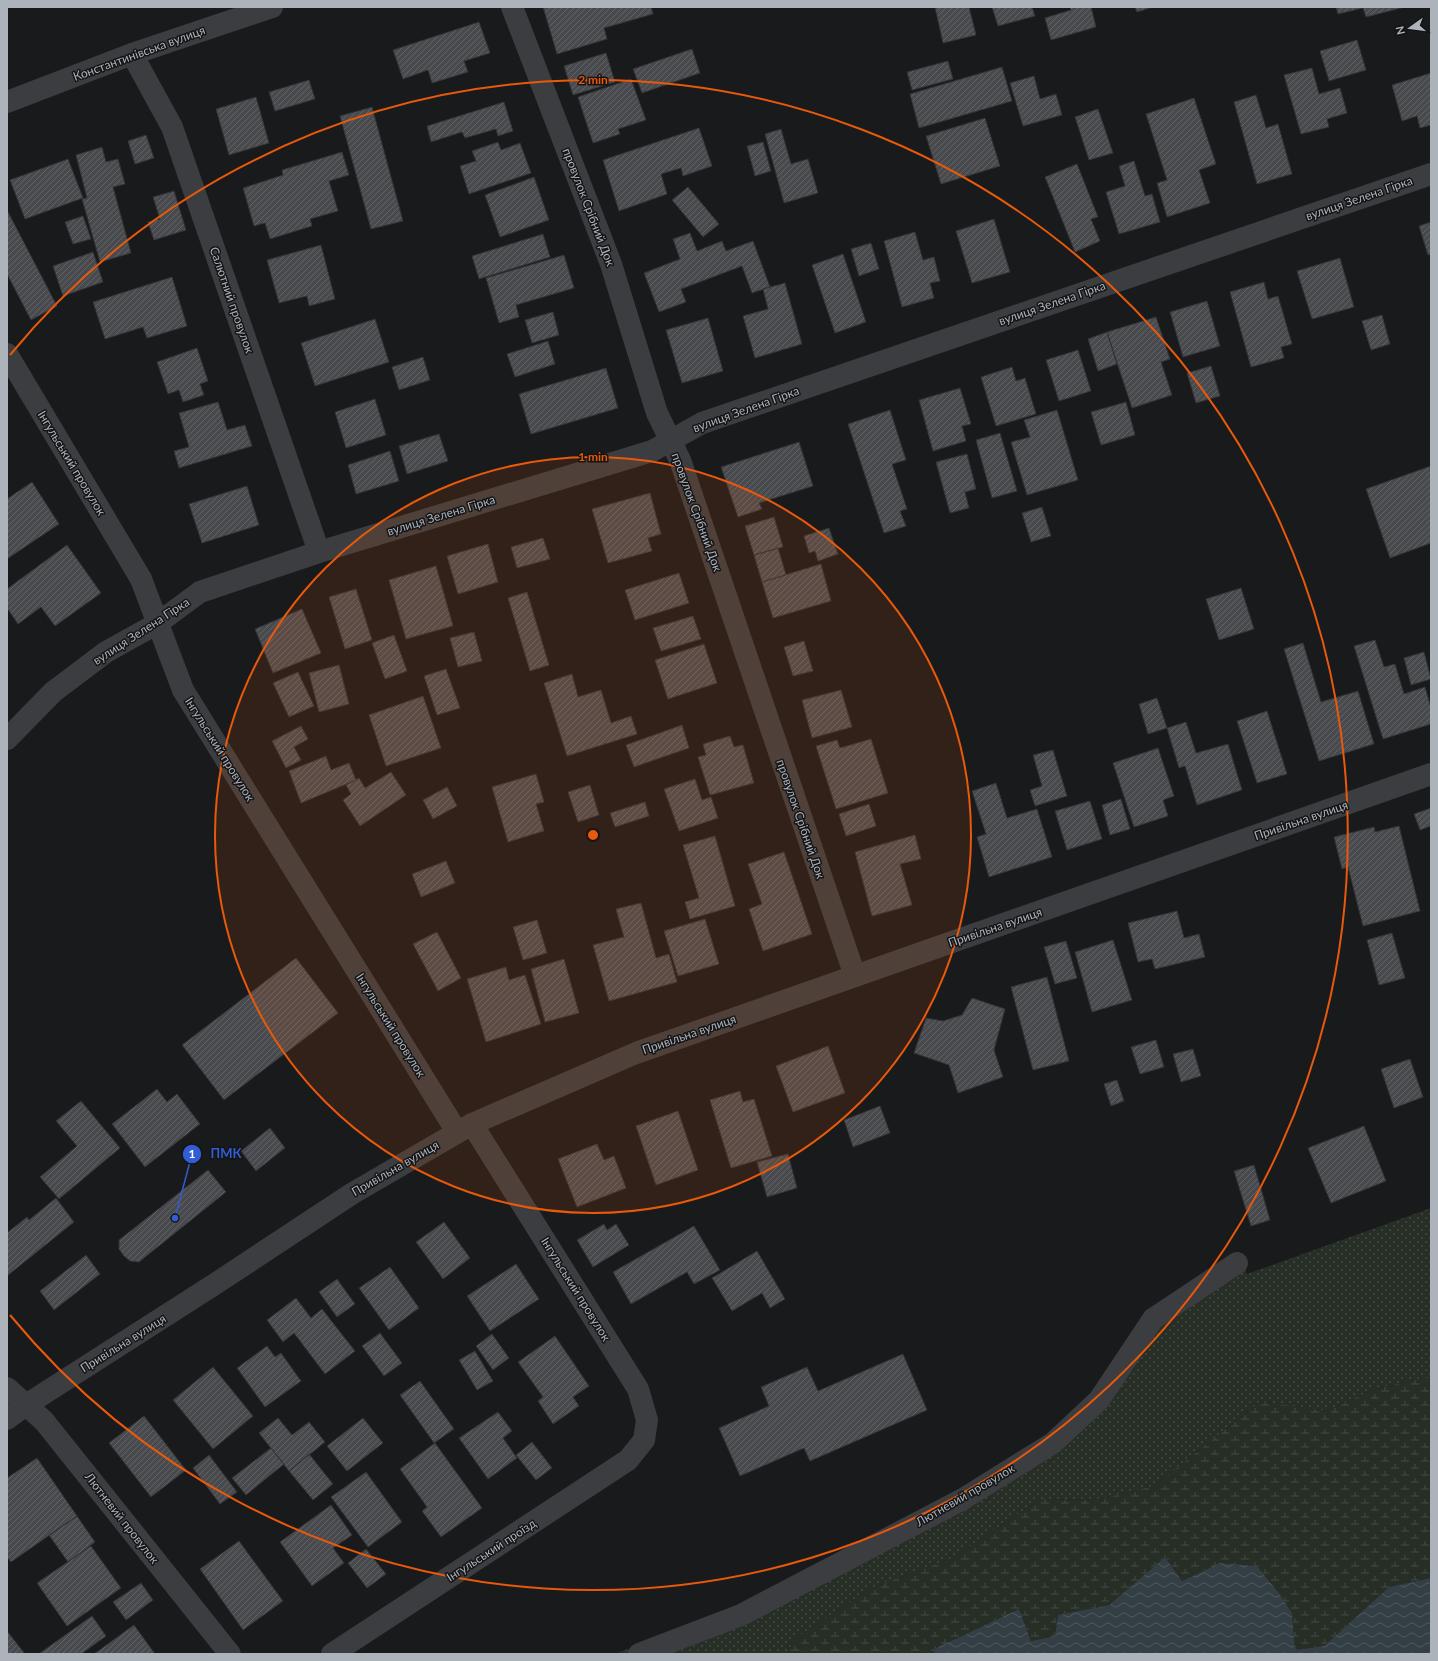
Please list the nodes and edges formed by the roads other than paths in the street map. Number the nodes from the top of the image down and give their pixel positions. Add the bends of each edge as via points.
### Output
1 (272, 7) edge
2 (512, 7) edge
3 (132, 54) junction
4 (7, 102) edge
5 (1431, 174) edge
6 (7, 354) edge
7 (670, 440) junction
8 (319, 552) junction
9 (158, 623) junction
10 (7, 739) edge
11 (1431, 774) edge
12 (855, 976) junction
13 (465, 1128) junction
14 (1237, 1263) dead end
15 (7, 1388) edge
16 (26, 1405) junction
17 (7, 1419) edge
18 (644, 1440) joint
19 (230, 1654) edge
20 (332, 1654) edge
21 (639, 1654) edge

1 - 3 street, Константинівська вулиця
2 - 7 street, провулок Срібний Док via 611,264 657,413
3 - 4 street, Константинівська вулиця
3 - 8 street, Салютний провулок via 172,127
5 - 7 street, вулиця Зелена Гірка via 702,423
6 - 9 street, Інгульський провулок via 141,579
7 - 8 street, вулиця Зелена Гірка via 652,450
7 - 12 street, провулок Срібний Док via 683,467
8 - 9 street, вулиця Зелена Гірка via 200,592
9 - 10 street, вулиця Зелена Гірка via 106,652 53,692
9 - 13 street, Інгульський провулок via 183,690
11 - 12 street, Привільна вулиця
12 - 13 street, Привільна вулиця via 636,1053
13 - 16 street, Привільна вулиця via 353,1192 216,1284
13 - 18 street, Інгульський провулок via 638,1389 647,1420
14 - 21 street, Лютневий провулок via 1153,1319 1099,1400 1053,1443 963,1499 755,1608 695,1634
15 - 16 street, Лютневий провулок
16 - 17 street, Привільна вулиця
16 - 19 street, Лютневий провулок via 44,1420
18 - 20 street, Інгульський проїзд via 628,1460

